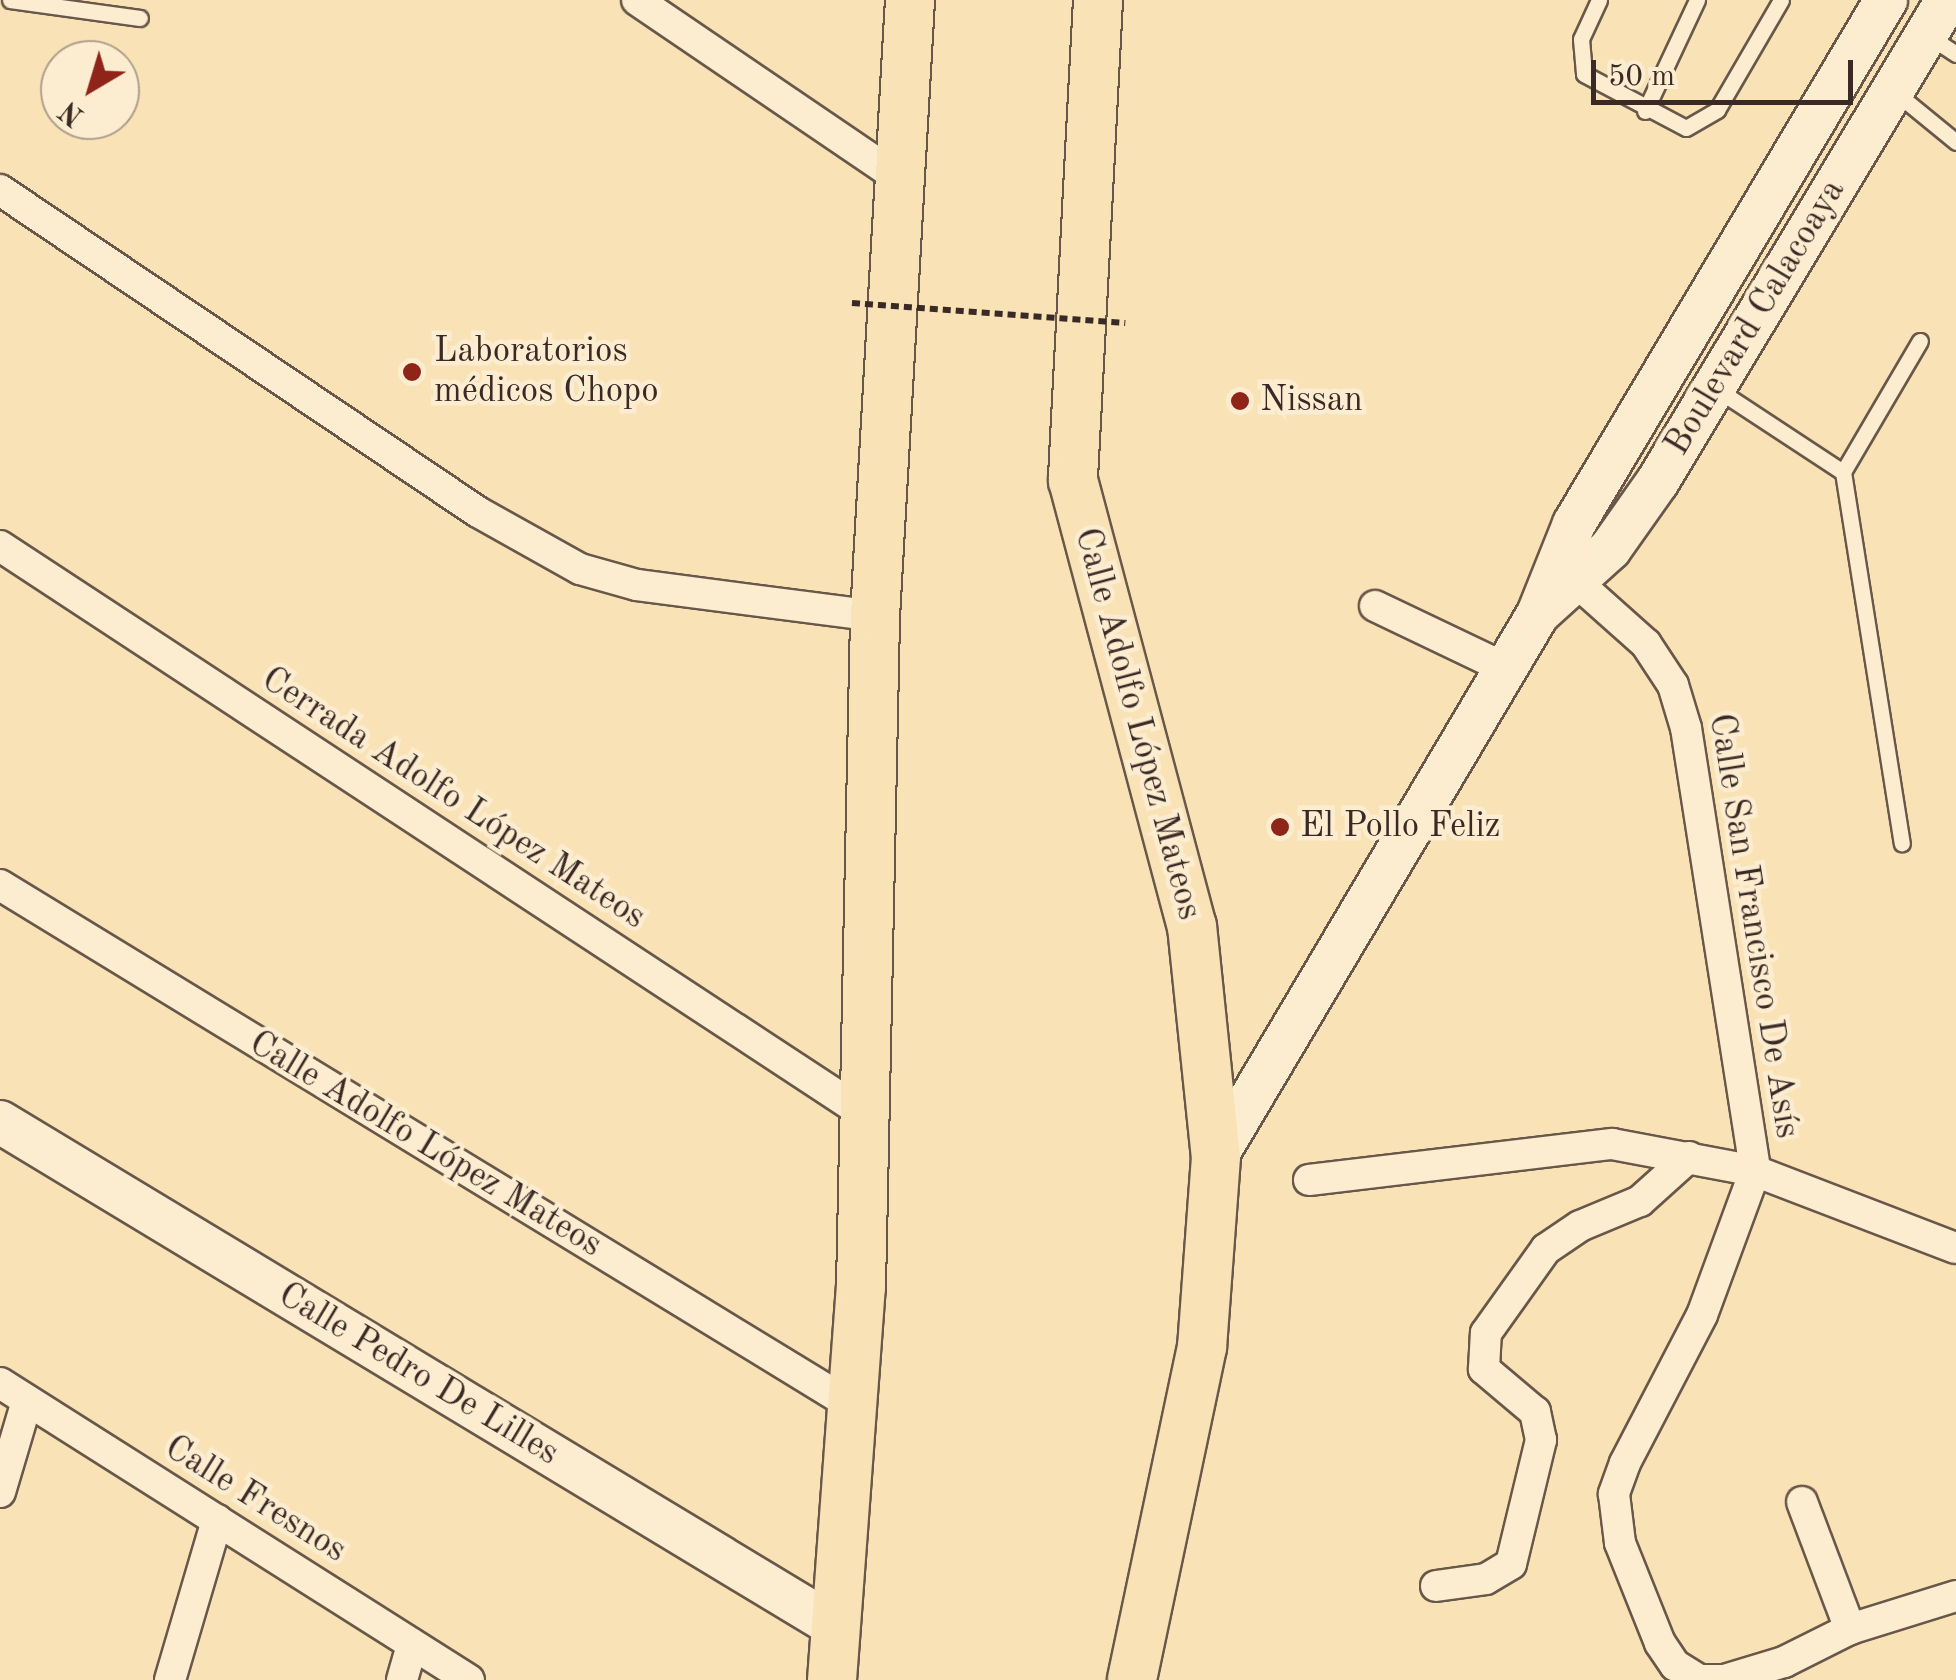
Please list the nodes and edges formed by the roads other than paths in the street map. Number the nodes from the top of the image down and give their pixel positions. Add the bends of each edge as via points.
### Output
1 (10, 0) edge
2 (637, 0) edge
3 (910, 0) edge
4 (1098, 0) edge
5 (1599, 0) edge
6 (1697, 0) edge
7 (1781, 0) edge
8 (1886, 0) edge
9 (140, 18) dead end
10 (1943, 29) edge
11 (1892, 89) junction
12 (1645, 111) junction
13 (1956, 142) edge
14 (900, 179) junction
15 (0, 190) edge
16 (1747, 228) junction
17 (1794, 254) junction
18 (1920, 341) dead end
19 (1715, 387) junction
20 (1616, 453) junction
21 (1844, 472) junction
22 (1658, 481) junction
23 (0, 546) edge
24 (1567, 573) junction
25 (1375, 606) dead end
26 (875, 616) junction
27 (1504, 666) junction
28 (1902, 844) dead end
29 (0, 885) edge
30 (865, 1114) junction
31 (0, 1122) edge
32 (1216, 1157) junction
33 (1689, 1157) junction
34 (1755, 1171) junction
35 (1310, 1180) dead end
36 (1956, 1248) edge
37 (0, 1383) edge
38 (28, 1400) junction
39 (850, 1404) junction
40 (0, 1492) edge
41 (1802, 1502) dead end
42 (217, 1520) junction
43 (1436, 1586) dead end
44 (1956, 1596) edge
45 (836, 1628) junction
46 (1850, 1629) junction
47 (412, 1644) junction
48 (1786, 1671) edge
49 (170, 1680) edge
50 (402, 1680) edge
51 (469, 1680) edge
52 (832, 1680) edge
53 (1132, 1680) edge
54 (1699, 1680) edge

1 - 9 lane
2 - 14 street
3 - 14 main road
4 - 32 main road, Calle Adolfo López Mateos via 1073,480 1192,926
5 - 12 lane via 1578,56 1584,74
6 - 12 lane
7 - 12 lane via 1704,123 1686,128
8 - 16 street, Boulevard Calacoaya
10 - 11 street, Boulevard Calacoaya
11 - 13 lane
11 - 17 street, Boulevard Calacoaya
14 - 26 main road
15 - 26 street via 478,512 580,569 636,585
16 - 17 street
16 - 20 street, Boulevard Calacoaya
17 - 19 street, Boulevard Calacoaya
18 - 21 lane
19 - 21 lane
19 - 22 street, Boulevard Calacoaya
20 - 22 street
20 - 24 street, Boulevard Calacoaya
21 - 28 lane
22 - 24 street, Boulevard Calacoaya
23 - 30 street, Cerrada Adolfo López Mateos
24 - 27 street, Boulevard Calacoaya
24 - 34 street, Calle San Francisco De Asís via 1646,644 1673,685 1686,728
25 - 27 street
26 - 30 main road
27 - 32 street, Boulevard Calacoaya
29 - 39 street, Calle Adolfo López Mateos
30 - 39 main road
31 - 45 street, Calle Pedro De Lilles
32 - 53 main road, Calle Adolfo López Mateos via 1202,1347
33 - 34 street, Calle San Francisco De Asís
33 - 35 street, Calle San Francisco De Asís via 1612,1144 1571,1145
33 - 43 street via 1640,1201 1580,1226 1546,1250 1486,1333 1484,1369 1536,1412 1541,1440 1511,1564 1486,1578
34 - 36 street
34 - 54 street, Calle San Francisco De Asís via 1718,1280 1614,1494 1613,1524 1660,1643 1675,1665
37 - 38 street, Calle Fresnos
38 - 40 street
38 - 42 street, Calle Fresnos
39 - 45 main road
41 - 46 street
42 - 47 street, Calle Fresnos
42 - 49 street
44 - 46 street
45 - 52 main road
46 - 48 street
47 - 50 street
47 - 51 street, Calle Fresnos
48 - 54 street

